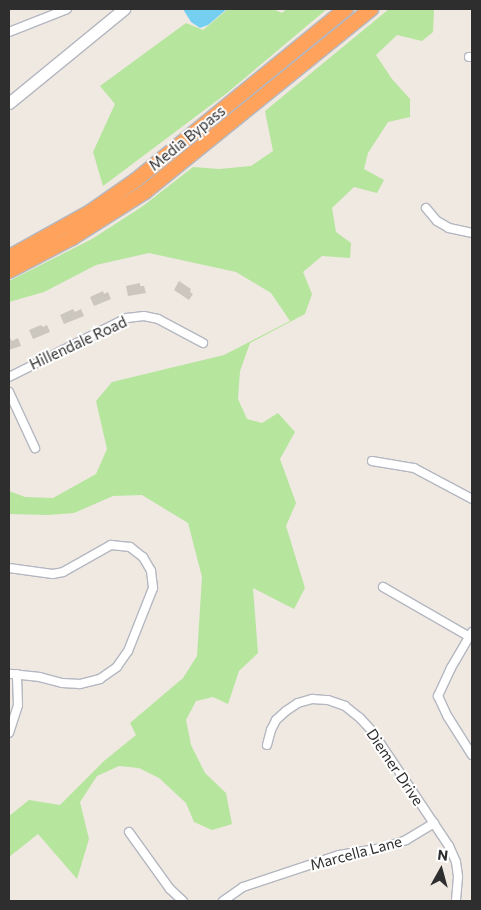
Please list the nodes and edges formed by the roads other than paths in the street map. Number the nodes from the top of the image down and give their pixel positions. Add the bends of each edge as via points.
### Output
1 (67, 9) edge
2 (124, 9) edge
3 (346, 9) edge
4 (371, 9) edge
5 (9, 32) edge
6 (9, 103) edge
7 (426, 208) dead end
8 (472, 234) edge
9 (9, 257) edge
10 (9, 270) edge
11 (203, 343) dead end
12 (9, 376) edge
13 (9, 392) edge
14 (36, 448) dead end
15 (372, 461) dead end
16 (472, 499) edge
17 (9, 568) edge
18 (382, 587) dead end
19 (471, 634) edge
20 (13, 674) edge
21 (9, 733) edge
22 (267, 745) dead end
23 (472, 755) edge
24 (434, 823) junction
25 (129, 832) dead end
26 (183, 901) edge
27 (223, 901) edge
28 (456, 901) edge

1 - 5 street
2 - 6 street
3 - 9 highway, Media Bypass via 136,180 90,212
4 - 10 highway, Media Bypass via 145,192 81,233
7 - 8 street via 436,221 448,228
11 - 12 street, Hillendale Road via 158,318 127,318
13 - 14 street
15 - 16 street via 414,468
17 - 20 street via 53,574 63,572 111,545 130,548 143,557 151,571 153,588 128,651 117,667 100,679 80,684 62,683
18 - 19 street
19 - 23 street via 438,696
20 - 21 street via 18,705
22 - 24 street, Diemer Drive via 276,720 298,703 312,699 328,700 345,706 372,731
24 - 27 street, Marcella Lane via 406,840 382,848 339,855 243,888
24 - 28 street, Diemer Drive via 456,862
25 - 26 street via 170,889

